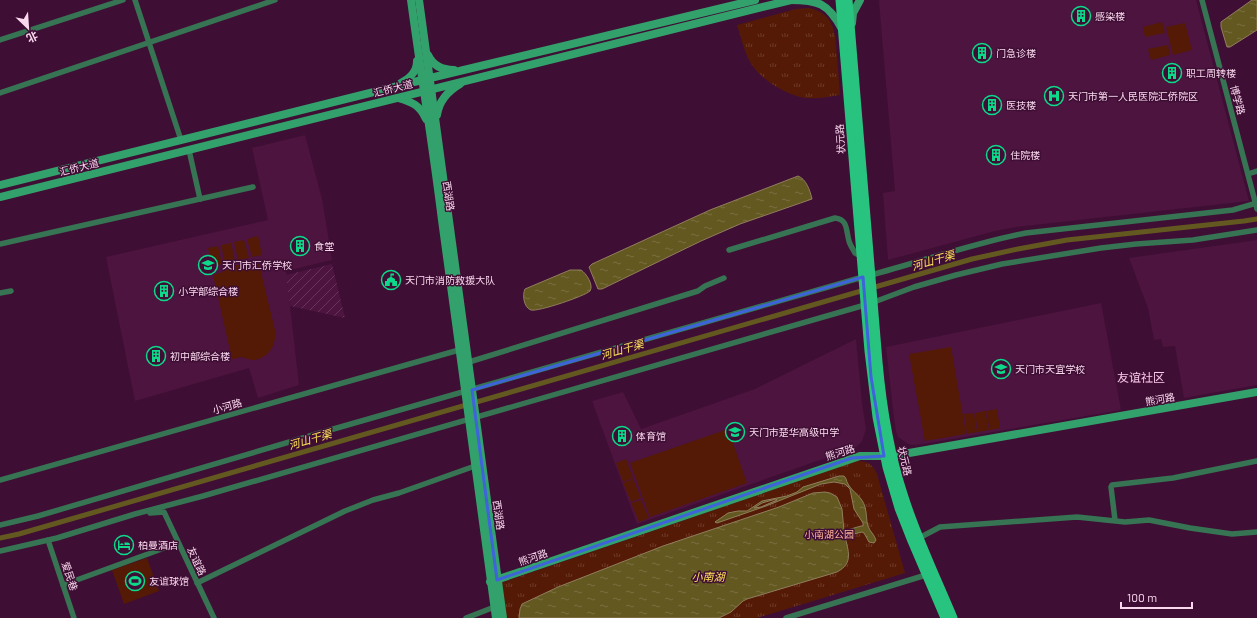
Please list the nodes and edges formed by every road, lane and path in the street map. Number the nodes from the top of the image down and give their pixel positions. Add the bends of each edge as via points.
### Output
1 (123, 0) edge
2 (134, 0) edge
3 (275, 0) edge
4 (412, 0) edge
5 (419, 0) edge
6 (755, 0) edge
7 (790, 0) edge
8 (840, 0) edge
9 (848, 0) edge
10 (860, 0) edge
11 (1202, 0) edge
12 (847, 30) junction
13 (0, 40) edge
14 (149, 43) junction
15 (422, 48) junction
16 (463, 70) junction
17 (426, 79) junction
18 (465, 80) junction
19 (394, 87) junction
20 (427, 90) junction
21 (0, 93) edge
22 (395, 98) junction
23 (432, 124) junction
24 (181, 140) junction
25 (189, 150) junction
26 (1257, 171) edge
27 (1248, 174) junction
28 (0, 185) edge
29 (253, 187) dead end
30 (0, 197) edge
31 (200, 199) junction
32 (1256, 205) edge
33 (1257, 230) edge
34 (0, 244) edge
35 (729, 250) dead end
36 (861, 256) junction
37 (868, 276) junction
38 (724, 278) dead end
39 (11, 291) dead end
40 (0, 294) edge
41 (869, 302) junction
42 (459, 350) junction
43 (469, 362) junction
44 (469, 392) junction
45 (1257, 392) edge
46 (471, 417) junction
47 (888, 456) junction
48 (1257, 461) edge
49 (475, 466) junction
50 (0, 480) edge
51 (135, 514) junction
52 (1115, 520) junction
53 (0, 525) edge
54 (1257, 532) edge
55 (919, 538) junction
56 (48, 540) junction
57 (178, 543) junction
58 (0, 551) edge
59 (926, 575) junction
60 (494, 581) junction
61 (197, 583) junction
62 (63, 585) junction
63 (497, 606) junction
64 (74, 618) edge
65 (214, 618) edge
66 (466, 618) edge
67 (496, 618) edge
68 (503, 618) edge
69 (786, 618) edge
70 (945, 618) edge
71 (953, 618) edge

1 - 13 street
2 - 14 street
3 - 14 street
4 - 15 main road, 西湖路
5 - 15 main road, 西湖路
6 - 16 main road, 汇侨大道
7 - 12 main road, 汇侨大道 via 812,1 819,4 831,12
7 - 18 main road, 汇侨大道
8 - 12 main road, 状元路
9 - 12 main road, 状元路
10 - 12 main road
11 - 27 street, 博学路
12 - 36 main road, 状元路
12 - 37 main road, 状元路
14 - 21 street
14 - 24 street
15 - 16 main road via 431,61 440,68
15 - 17 main road, 西湖路
15 - 19 main road via 413,74
16 - 17 main road, 汇侨大道
17 - 19 main road, 汇侨大道
17 - 20 main road, 西湖路
18 - 20 main road, 汇侨大道
18 - 23 main road via 442,100
19 - 24 main road, 汇侨大道
20 - 22 main road, 汇侨大道
20 - 23 main road, 西湖路
22 - 23 main road via 413,102
22 - 25 main road, 汇侨大道
23 - 42 main road, 西湖路
23 - 43 main road, 西湖路
24 - 28 main road, 汇侨大道
25 - 30 main road, 汇侨大道
25 - 31 street
26 - 27 street
27 - 32 street, 博学路
29 - 31 street
31 - 34 street
32 - 37 street via 1233,210 1026,233
33 - 41 street via 1192,240 1101,248 1002,264 956,275
35 - 36 street via 840,218 844,221 854,253
36 - 37 main road, 状元路
37 - 41 main road, 状元路
37 - 44 street
38 - 43 street via 698,291
39 - 40 street
41 - 46 street
41 - 47 main road, 状元路
42 - 44 main road, 西湖路
42 - 50 street, 小河路
43 - 44 main road, 西湖路
44 - 46 main road
44 - 53 street
45 - 47 main road, 熊河路
46 - 49 main road, 西湖路
46 - 51 street
46 - 60 main road, 西湖路
47 - 55 main road, 状元路
47 - 59 main road, 状元路 via 895,495
47 - 60 main road, 熊河路 via 868,455 852,458
48 - 52 street via 1173,478 1112,485
49 - 60 main road, 西湖路
49 - 61 street via 346,511
51 - 56 street
51 - 57 street, 友谊路 via 164,512
52 - 54 street via 1149,520 1232,534
52 - 55 street via 1077,517 959,525 940,527
55 - 71 main road, 状元路
56 - 58 street
56 - 62 street, 爱民巷
57 - 61 street, 友谊路
57 - 62 street
59 - 69 street
59 - 70 main road, 状元路
60 - 63 main road, 西湖路
61 - 65 street, 友谊路
62 - 64 street, 爱民巷
63 - 66 street
63 - 67 main road, 西湖路
63 - 68 main road, 西湖路

